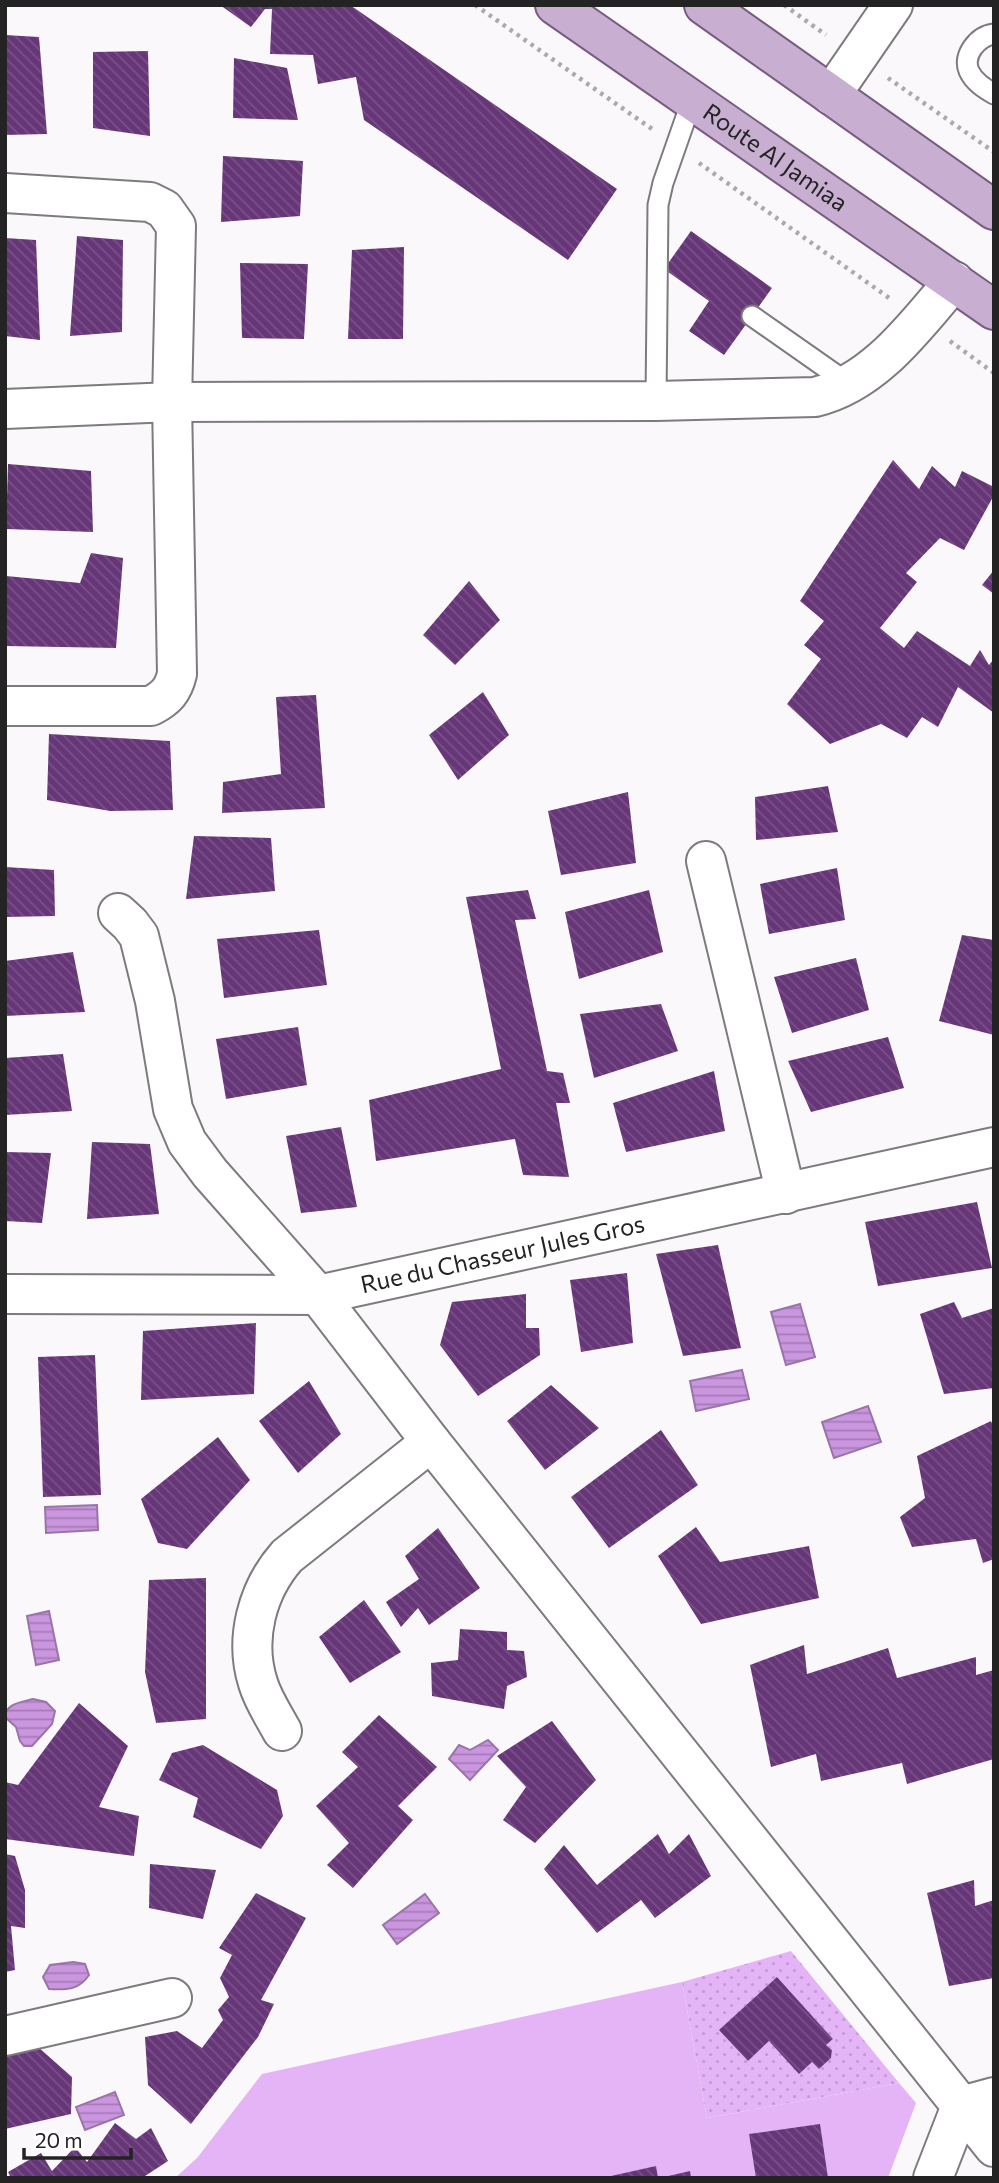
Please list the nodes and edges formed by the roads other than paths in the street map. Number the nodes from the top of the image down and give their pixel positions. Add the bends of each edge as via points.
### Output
1 (555, 5) edge
2 (704, 5) edge
3 (893, 5) edge
4 (994, 34) edge
5 (831, 94) junction
6 (994, 94) edge
7 (692, 100) junction
8 (5, 192) edge
9 (988, 198) edge
10 (954, 281) junction
11 (994, 310) edge
12 (752, 316) dead end
13 (849, 384) junction
14 (656, 401) junction
15 (172, 402) junction
16 (5, 410) edge
17 (5, 706) edge
18 (705, 861) dead end
19 (118, 913) dead end
20 (994, 1147) edge
21 (786, 1194) junction
22 (5, 1294) edge
23 (318, 1295) junction
24 (431, 1442) junction
25 (282, 1731) dead end
26 (172, 1998) dead end
27 (5, 2036) edge
28 (977, 2101) edge
29 (994, 2147) edge
30 (933, 2178) edge

1 - 7 main road, Route Al Jamiaa
2 - 5 main road
3 - 5 street
4 - 6 lane via 975,44 967,68
5 - 9 main road
7 - 10 main road, Route Al Jamiaa
7 - 14 lane via 658,205 664,254
8 - 15 street via 150,202 171,216 176,226
10 - 11 main road, Route Al Jamiaa
10 - 13 street via 889,354
12 - 13 lane
13 - 14 street via 815,397
14 - 15 street
15 - 16 street
15 - 17 street via 174,687 165,699 151,706
18 - 21 street
19 - 23 street via 139,936 173,1109 187,1142
20 - 21 street, Rue du Chasseur Jules Gros
21 - 23 street, Rue du Chasseur Jules Gros
22 - 23 street, Rue du Chasseur Jules Gros
23 - 24 street
24 - 25 street via 287,1556 265,1588 255,1620 254,1664 260,1689
24 - 28 street
26 - 27 street
28 - 29 street
28 - 30 street

